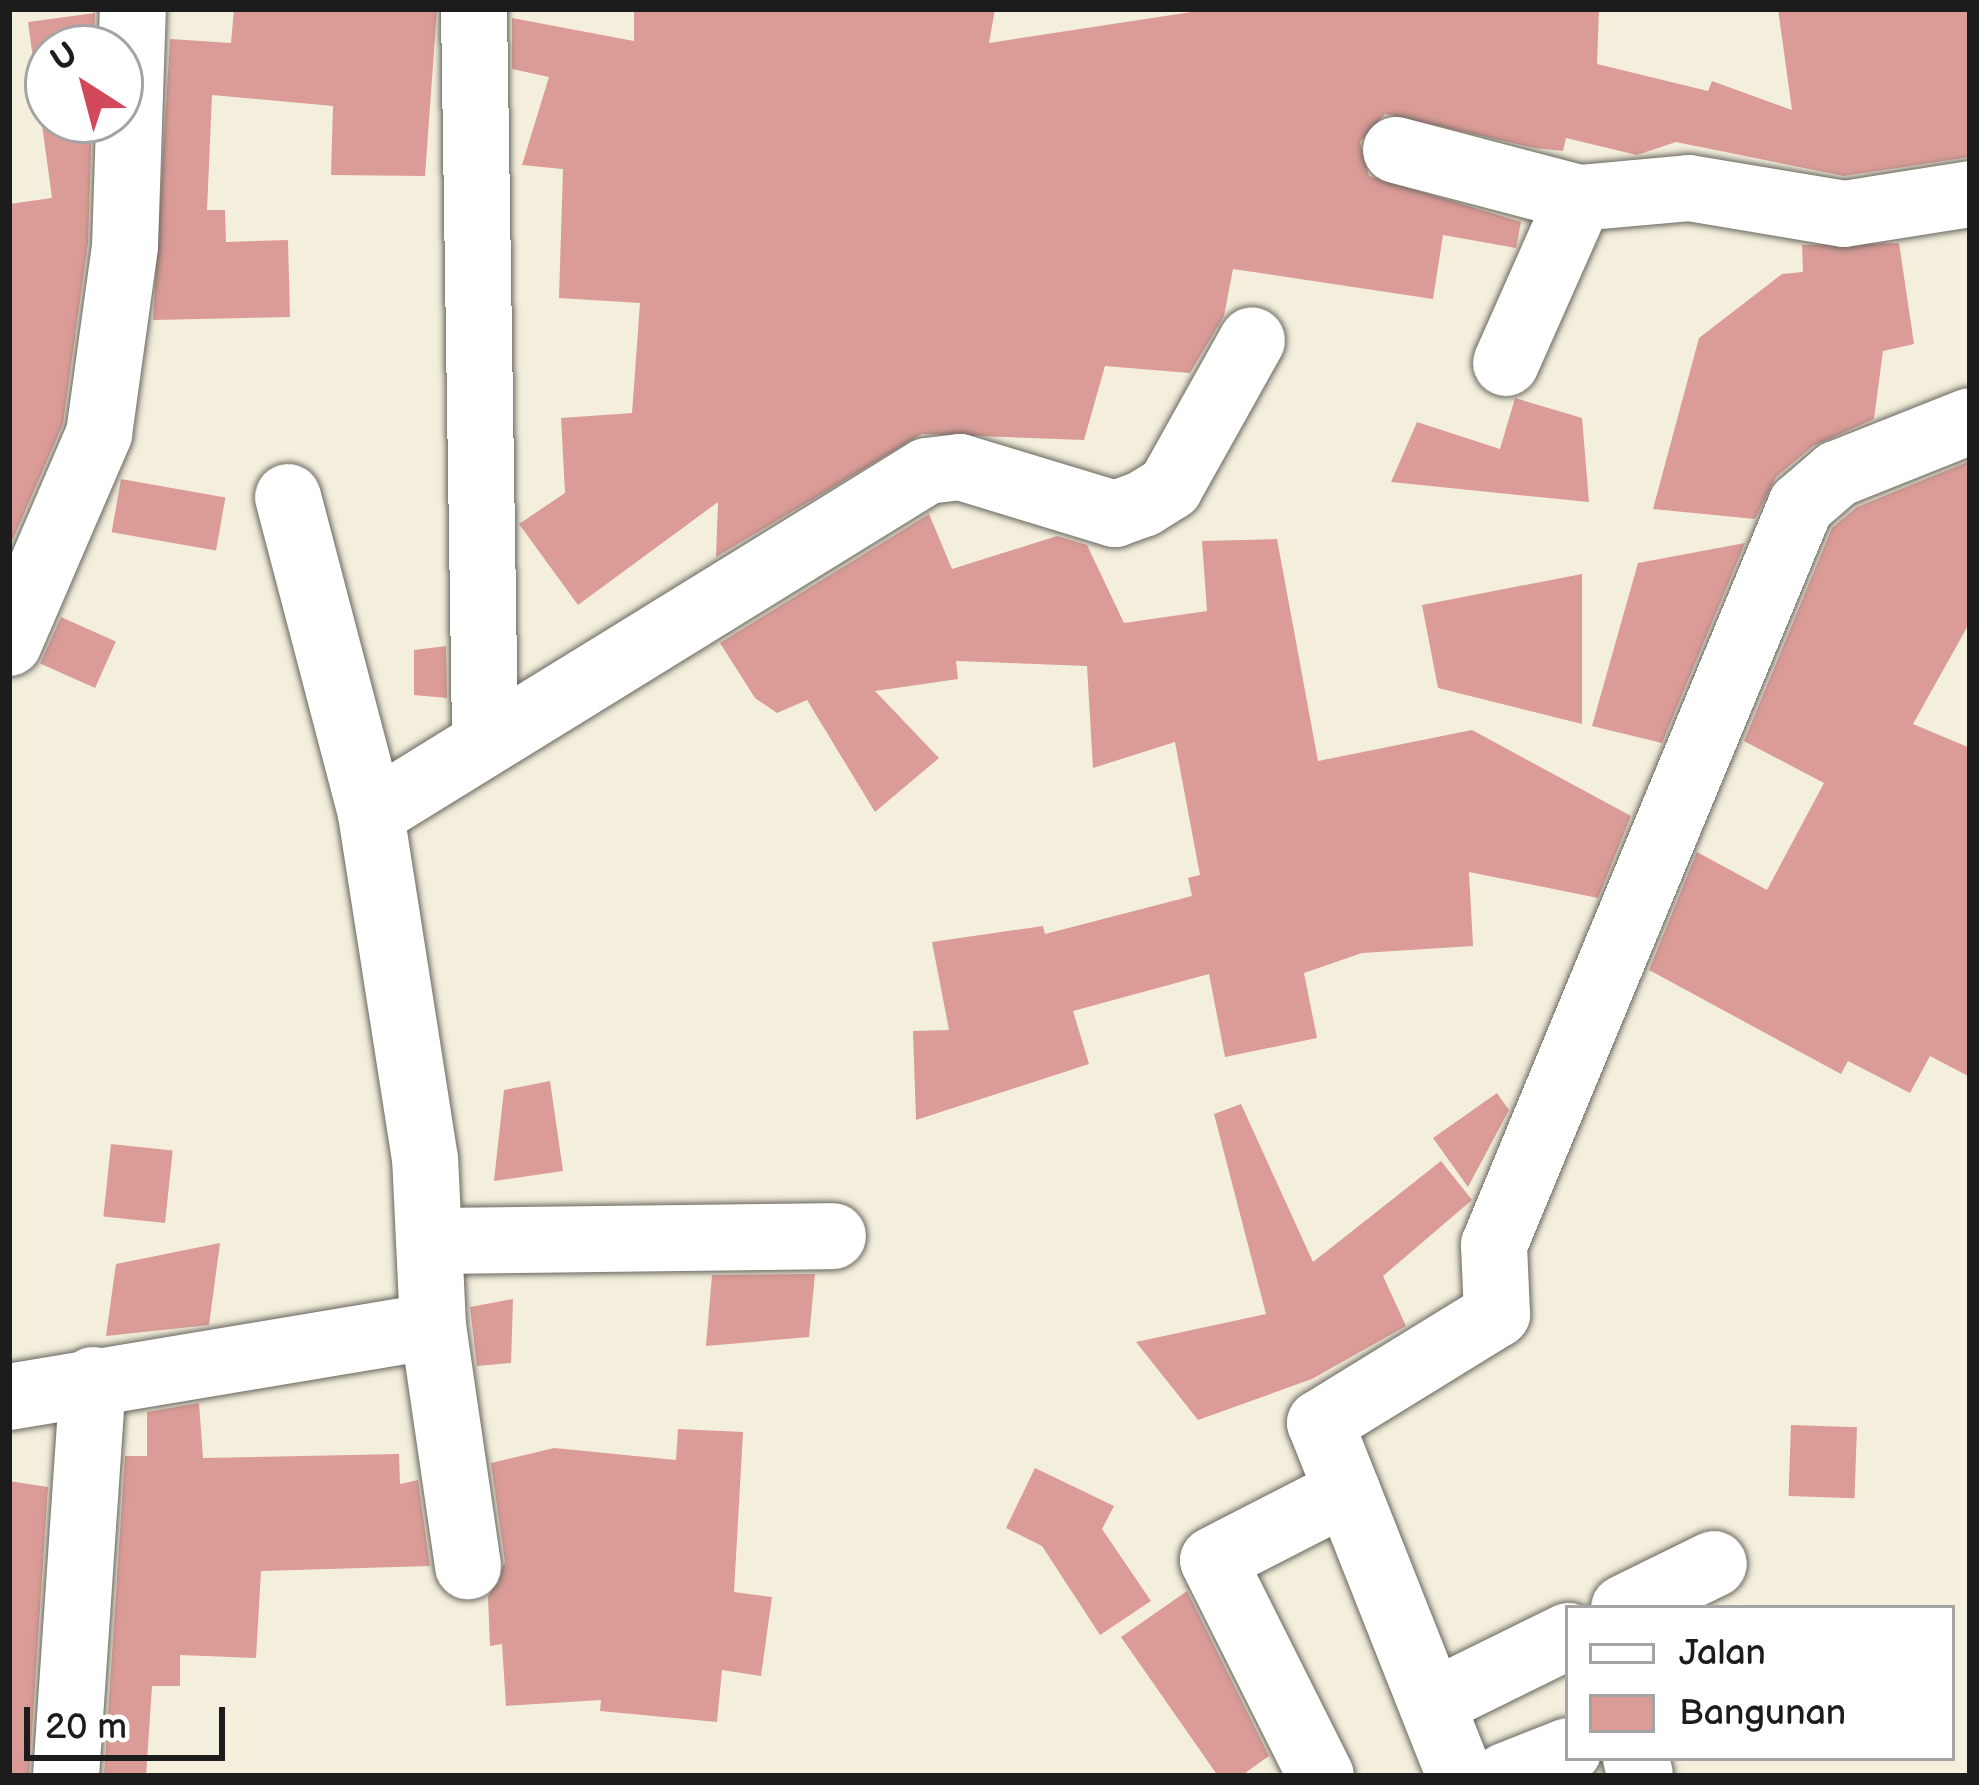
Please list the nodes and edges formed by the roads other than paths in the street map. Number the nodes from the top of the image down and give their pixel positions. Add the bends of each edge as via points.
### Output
1 (133, 9) edge
2 (475, 9) edge
3 (1396, 150) dead end
4 (1970, 194) edge
5 (1580, 198) junction
6 (1252, 340) dead end
7 (1506, 363) dead end
8 (1970, 421) edge
9 (288, 497) dead end
10 (9, 643) edge
11 (485, 737) junction
12 (371, 814) junction
13 (833, 1236) dead end
14 (429, 1240) junction
15 (433, 1326) junction
16 (93, 1380) junction
17 (9, 1397) edge
18 (1347, 1491) junction
19 (1714, 1564) dead end
20 (468, 1566) dead end
21 (1630, 1605) edge
22 (1565, 1637) edge
23 (1432, 1703) junction
24 (1565, 1752) edge
25 (66, 1776) edge
26 (1321, 1776) edge
27 (1460, 1776) edge
28 (1505, 1776) edge

1 - 10 street via 125,247 99,434
2 - 11 street
3 - 5 street
4 - 5 street via 1844,214 1689,188
5 - 7 street
6 - 11 street via 1170,487 1143,505 1115,514 942,466
8 - 18 street via 1838,474 1801,505 1501,1225 1497,1314 1320,1423
9 - 12 street
11 - 12 street
12 - 14 street
13 - 14 street
14 - 15 street
15 - 16 street
15 - 20 street
16 - 17 street
16 - 25 street
18 - 23 street
18 - 26 street via 1214,1560
19 - 21 street
22 - 23 street
23 - 27 street
24 - 28 street

